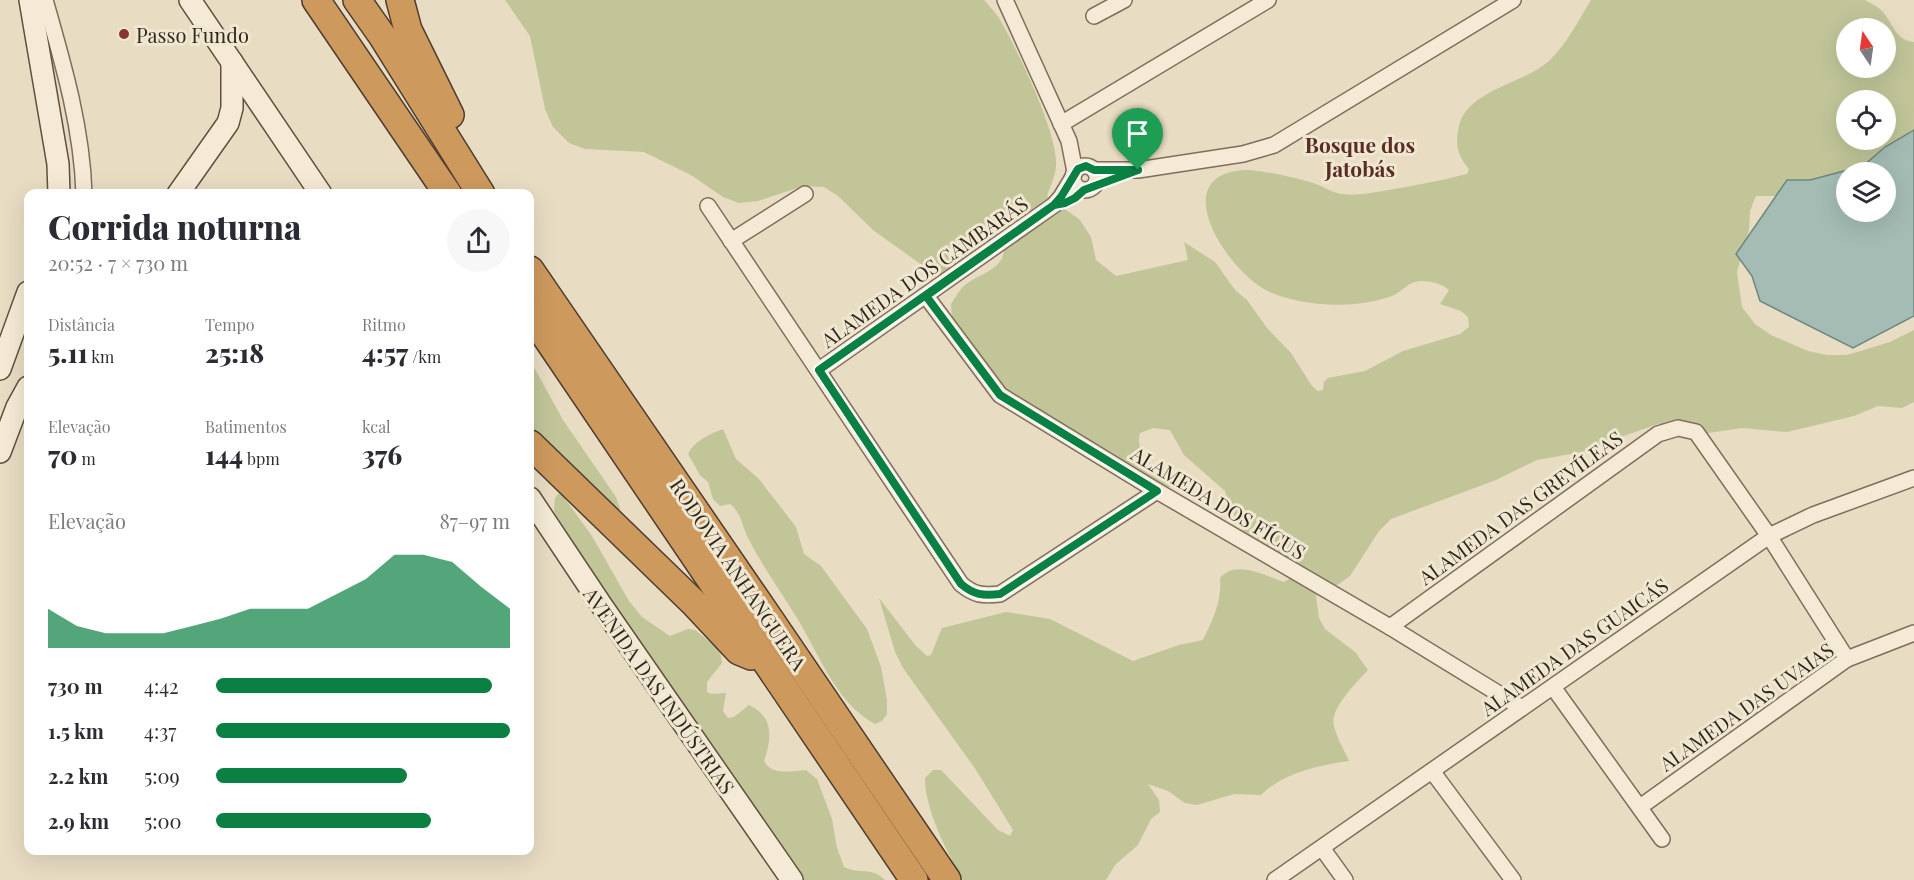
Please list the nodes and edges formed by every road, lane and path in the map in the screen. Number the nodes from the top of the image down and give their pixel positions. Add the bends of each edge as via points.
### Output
1 (30, 0) edge
2 (45, 0) edge
3 (190, 0) edge
4 (316, 0) edge
5 (357, 0) edge
6 (400, 0) edge
7 (1005, 0) edge
8 (1124, 0) edge
9 (1268, 0) edge
10 (1513, 0) edge
11 (1094, 16) dead end
12 (232, 62) junction
13 (1061, 124) junction
14 (1069, 141) junction
15 (1092, 168) junction
16 (1138, 170) junction
17 (1074, 174) junction
18 (59, 189) edge
19 (84, 189) edge
20 (182, 189) edge
21 (318, 189) edge
22 (445, 189) edge
23 (478, 189) edge
24 (487, 189) edge
25 (1088, 189) junction
26 (805, 194) dead end
27 (1054, 205) junction
28 (708, 206) dead end
29 (731, 241) junction
30 (534, 276) edge
31 (926, 296) junction
32 (24, 303) edge
33 (534, 320) edge
34 (0, 369) edge
35 (819, 370) junction
36 (24, 394) edge
37 (534, 448) edge
38 (0, 452) edge
39 (1914, 478) edge
40 (1157, 491) junction
41 (534, 504) edge
42 (1769, 536) junction
43 (1390, 627) junction
44 (1914, 633) edge
45 (1847, 659) junction
46 (767, 662) junction
47 (1553, 687) junction
48 (1522, 708) junction
49 (1432, 771) junction
50 (1640, 807) junction
51 (1662, 839) dead end
52 (1322, 848) junction
53 (792, 880) edge
54 (914, 880) edge
55 (947, 880) edge
56 (1275, 880) edge
57 (1345, 880) edge
58 (1513, 880) edge

1 - 18 street
2 - 19 street via 70,90
3 - 12 street
4 - 22 highway
5 - 23 highway
6 - 24 highway via 416,48
7 - 13 street
8 - 11 street
9 - 13 street
10 - 16 street, ALAMEDA DOS CAMBARÁS via 1274,145 1243,154
12 - 20 street via 232,108 228,123
12 - 21 street
13 - 14 street
14 - 15 street
14 - 17 street
15 - 16 street, ALAMEDA DOS CAMBARÁS
15 - 17 street via 1082,166
15 - 25 street via 1097,179
16 - 25 street, ALAMEDA DOS CAMBARÁS
17 - 25 street via 1076,186
17 - 27 street, ALAMEDA DOS CAMBARÁS
25 - 27 street, ALAMEDA DOS CAMBARÁS
26 - 29 street
27 - 31 street, ALAMEDA DOS CAMBARÁS
28 - 29 street
29 - 35 street
30 - 55 highway, RODOVIA ANHANGUERA
31 - 35 street, ALAMEDA DOS CAMBARÁS
31 - 40 street, ALAMEDA DOS FÍCUS via 1000,395
32 - 34 street
33 - 46 highway, RODOVIA ANHANGUERA
35 - 40 street via 961,584 972,593 1000,594
36 - 38 street
37 - 46 highway via 739,651
39 - 42 street, ALAMEDA DAS GUAICÁS via 1813,515
40 - 43 street, ALAMEDA DOS FÍCUS
41 - 53 street, AVENIDA DAS INDÚSTRIAS
42 - 43 street, ALAMEDA DAS GREVÍLEAS via 1696,432 1678,428 1659,434
42 - 45 street
42 - 47 street, ALAMEDA DAS GUAICÁS
43 - 48 street, ALAMEDA DOS FÍCUS
44 - 45 street, ALAMEDA DAS UVAIAS
45 - 50 street, ALAMEDA DAS UVAIAS
46 - 54 highway, RODOVIA ANHANGUERA
47 - 48 street, ALAMEDA DAS GUAICÁS
47 - 50 street
48 - 49 street, ALAMEDA DAS GUAICÁS
49 - 52 street, ALAMEDA DAS GUAICÁS
49 - 58 street
50 - 51 street
52 - 56 street, ALAMEDA DAS GUAICÁS
52 - 57 street

